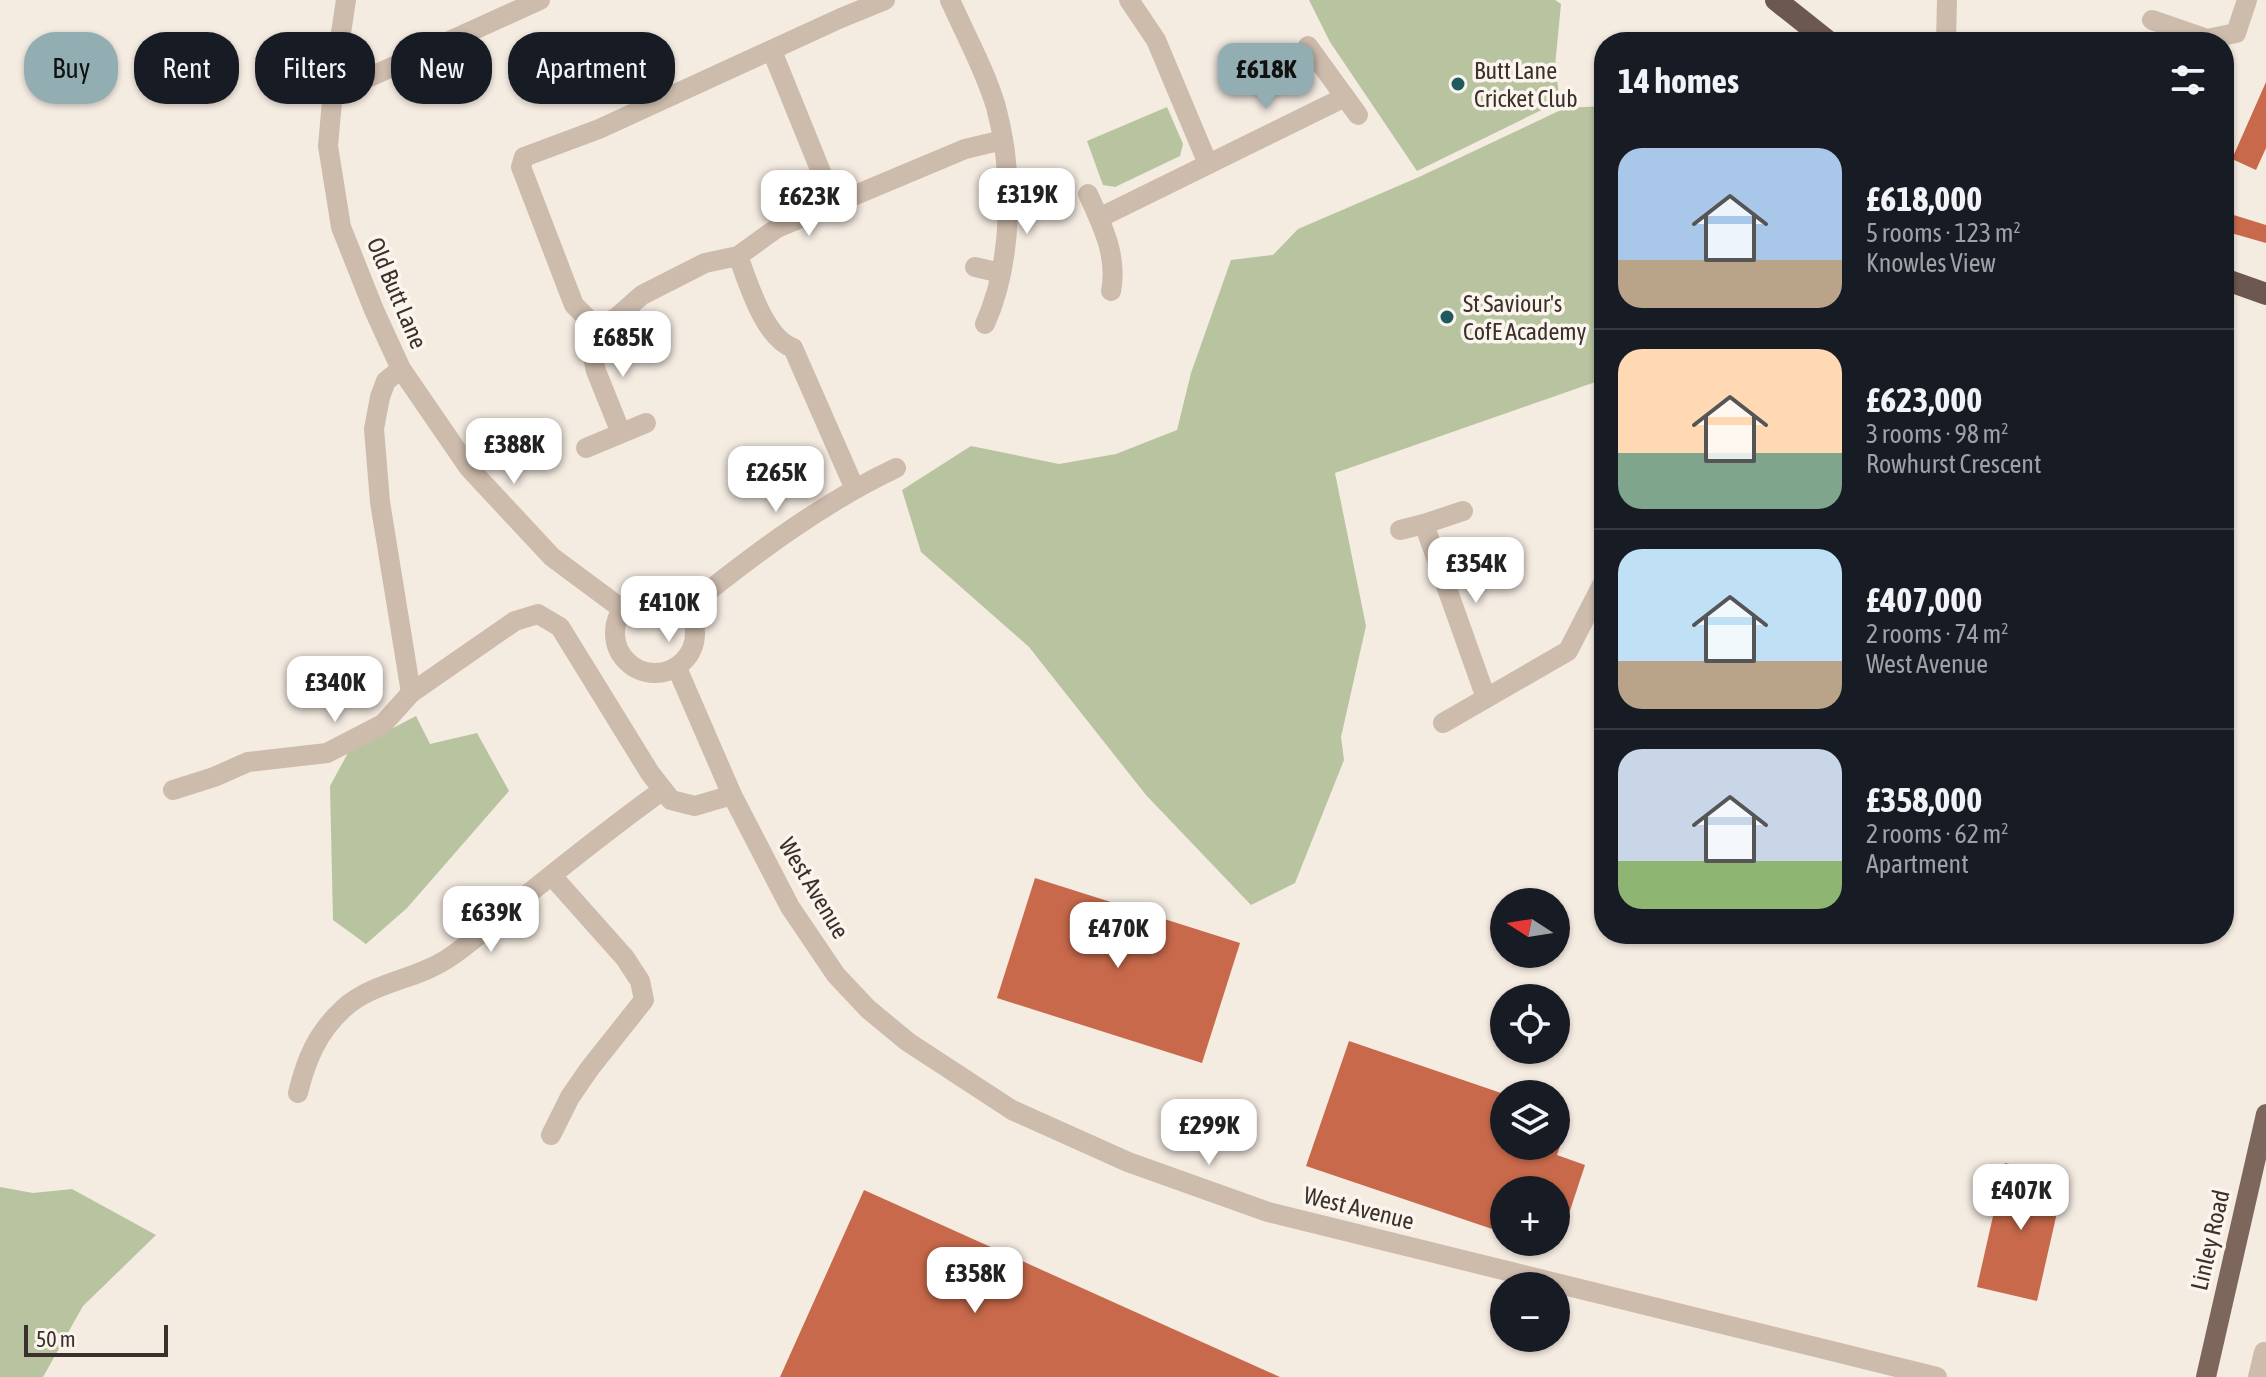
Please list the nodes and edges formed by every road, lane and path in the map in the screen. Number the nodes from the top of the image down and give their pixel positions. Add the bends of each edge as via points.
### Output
1 (346, 0) edge
2 (540, 0) edge
3 (885, 0) edge
4 (950, 0) edge
5 (1129, 0) edge
6 (1776, 0) edge
7 (1947, 0) edge
8 (2247, 0) edge
9 (2152, 20) dead end
10 (341, 32) edge
11 (1816, 32) edge
12 (1946, 32) edge
13 (2187, 32) edge
14 (2234, 33) edge
15 (1308, 46) dead end
16 (772, 51) junction
17 (375, 75) edge
18 (1345, 97) junction
19 (332, 104) edge
20 (1358, 115) dead end
21 (1003, 140) junction
22 (1208, 164) junction
23 (1088, 194) dead end
24 (834, 204) junction
25 (1099, 218) junction
26 (738, 256) junction
27 (975, 267) dead end
28 (1001, 273) junction
29 (2234, 283) edge
30 (1111, 291) dead end
31 (2266, 294) edge
32 (985, 324) dead end
33 (595, 326) junction
34 (401, 369) junction
35 (646, 423) dead end
36 (621, 433) junction
37 (586, 448) dead end
38 (896, 468) dead end
39 (854, 487) junction
40 (1463, 511) dead end
41 (1424, 524) junction
42 (1400, 530) dead end
43 (1594, 600) edge
44 (687, 608) junction
45 (622, 609) junction
46 (677, 668) junction
47 (411, 693) junction
48 (1486, 698) junction
49 (1443, 723) dead end
50 (173, 790) dead end
51 (663, 790) junction
52 (732, 795) junction
53 (552, 876) junction
54 (298, 1093) dead end
55 (2266, 1114) edge
56 (551, 1135) dead end
57 (2264, 1352) edge
58 (1937, 1377) edge
59 (2206, 1377) edge
60 (2258, 1377) edge

1 - 10 street, Old Butt Lane
2 - 17 street
3 - 16 street
4 - 21 street via 996,105
5 - 22 street via 1156,40
6 - 11 highway
7 - 12 street
8 - 14 street
9 - 13 street
15 - 18 street
16 - 24 street
16 - 33 street via 524,157 521,167 574,305
18 - 20 street
18 - 22 street
19 - 34 street, Old Butt Lane via 328,146 341,227
21 - 24 street via 965,149
21 - 28 street via 1008,164
22 - 25 street
23 - 25 street
24 - 26 street via 777,228
25 - 30 street via 1111,252
26 - 33 street via 705,263
26 - 39 street via 763,317 784,345 793,348
27 - 28 street
28 - 32 street
29 - 31 highway
33 - 36 street via 591,347 596,371
34 - 45 street via 469,468 511,515 552,557
34 - 47 street, Old Butt Lane via 386,381 374,429 380,502
35 - 36 street
36 - 37 street
38 - 39 street
39 - 44 street
40 - 41 street
41 - 42 street
41 - 48 street
43 - 48 street via 1568,651
44 - 45 street via 671,596 649,593
44 - 46 street via 696,632 691,653
45 - 46 street via 615,626 616,644 625,661 643,673
46 - 52 street, West Avenue
47 - 50 street via 383,724 327,753 248,762
47 - 51 street via 515,621 538,614 560,627
48 - 49 street
51 - 52 street via 671,800 695,806
51 - 53 street
52 - 58 street, West Avenue via 790,907 836,975 908,1042 1012,1110 1128,1162 1268,1212
53 - 54 street via 442,962 364,994 343,1009 305,1062
53 - 56 street via 625,958 640,981 644,1000 570,1097
55 - 59 main road, Linley Road
57 - 60 street

